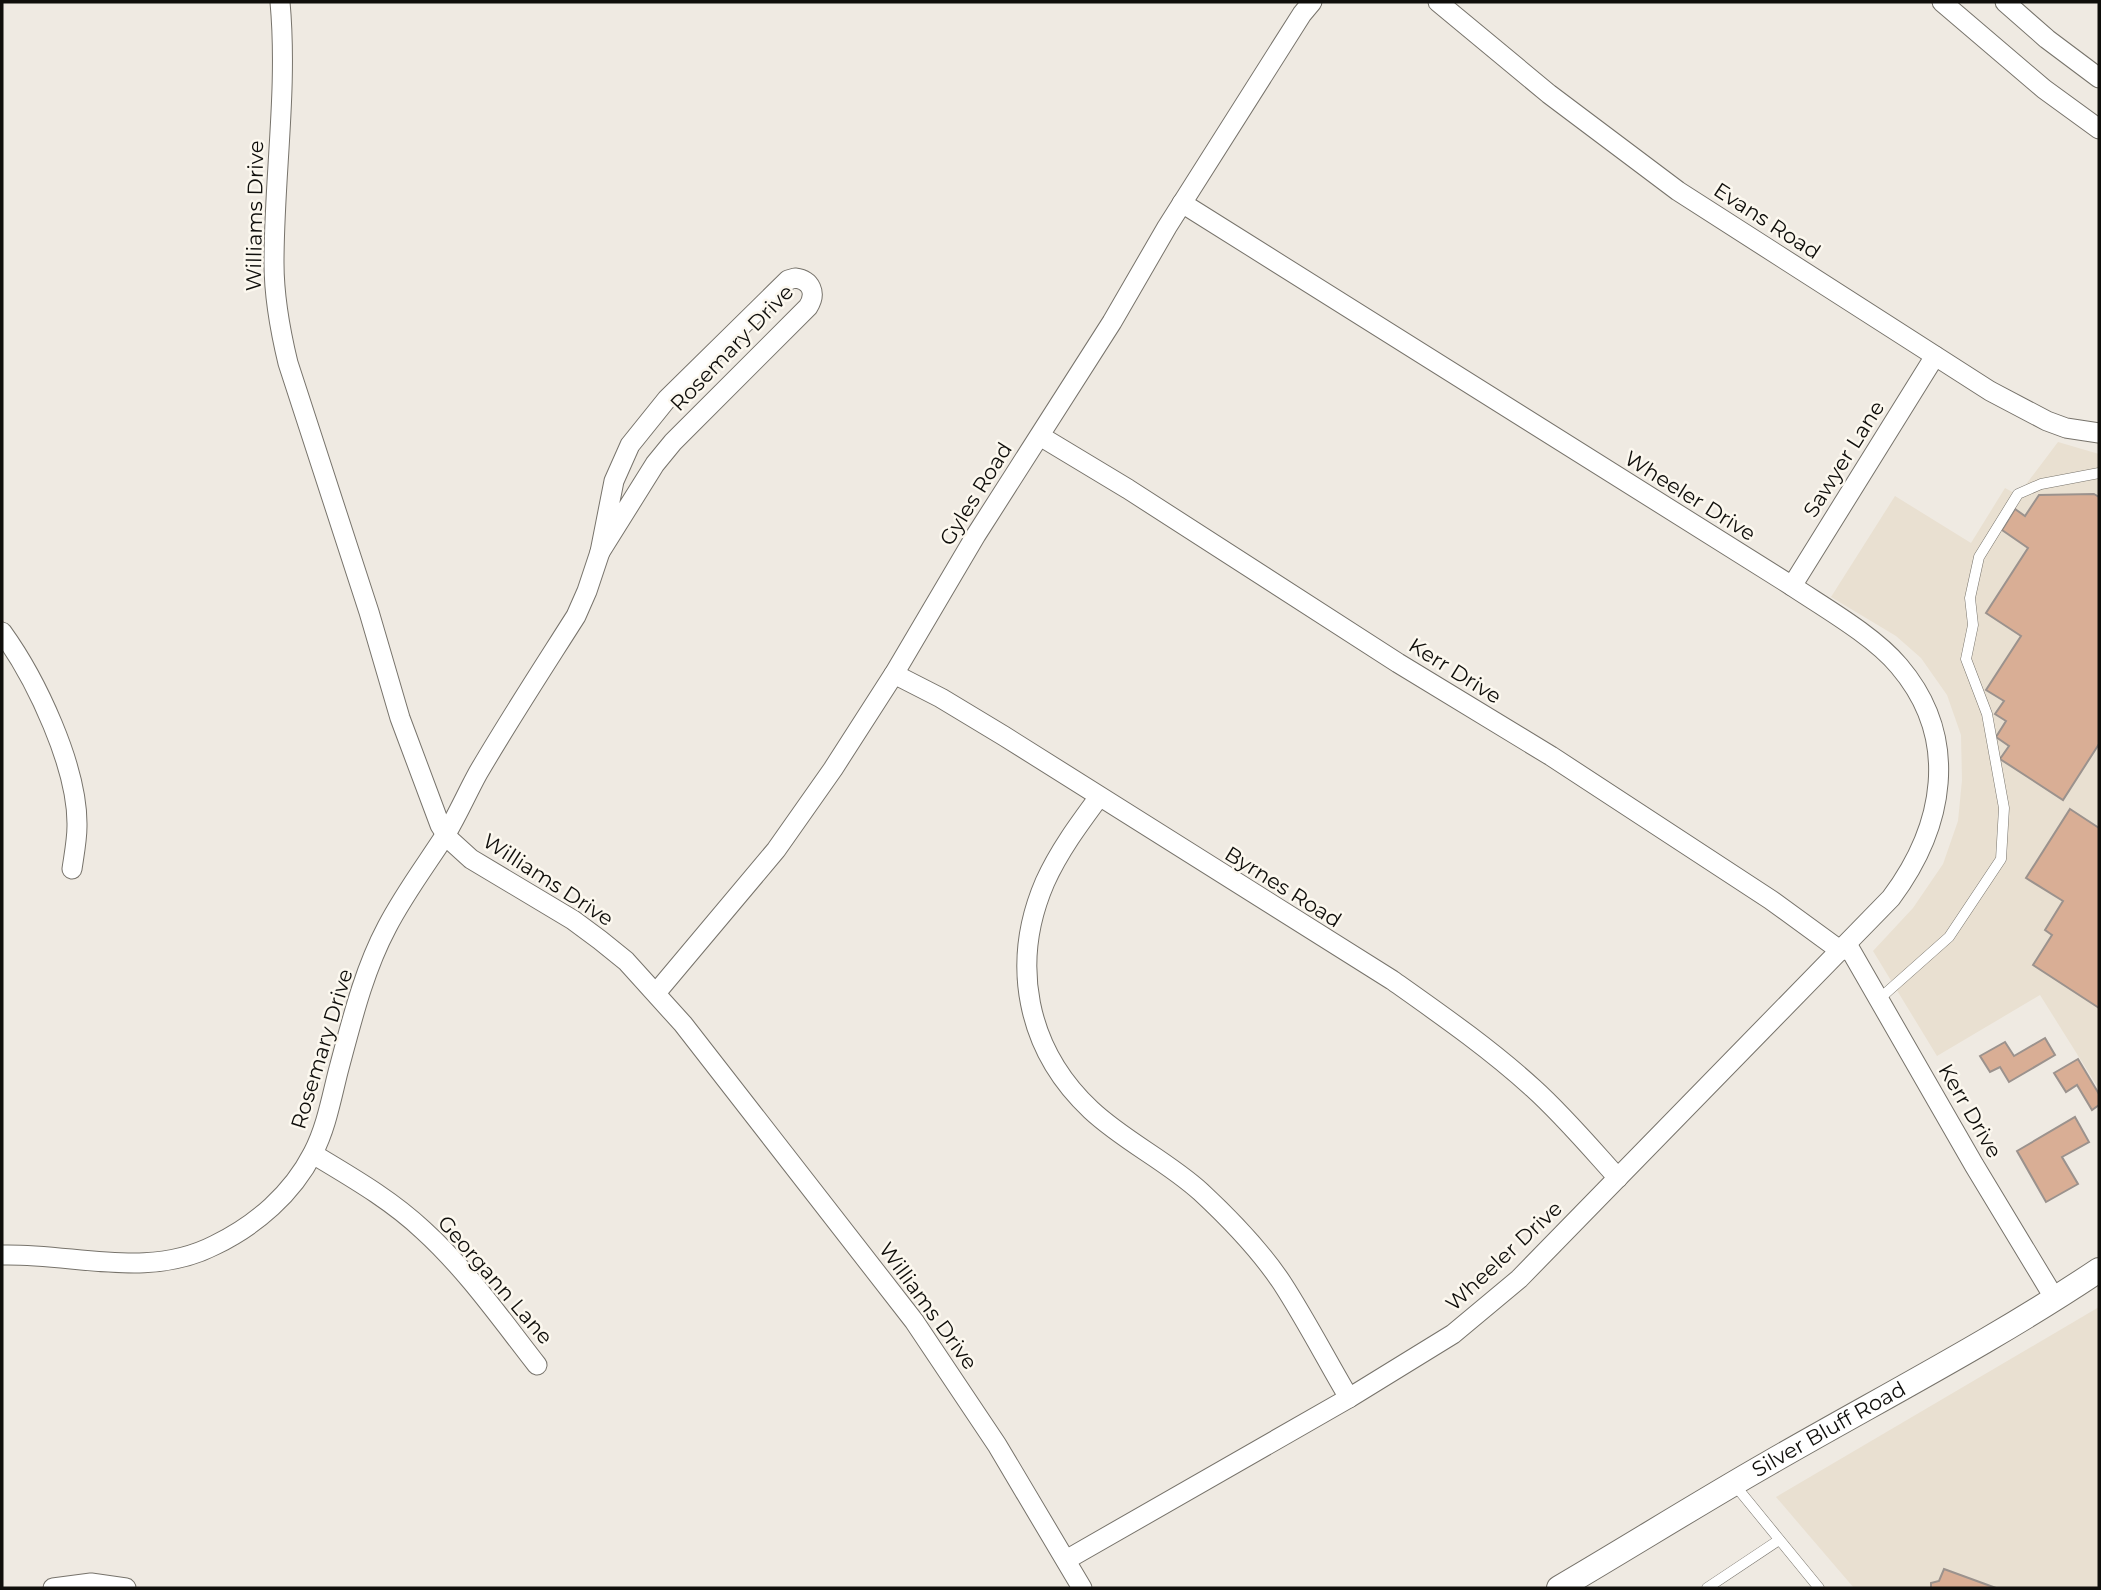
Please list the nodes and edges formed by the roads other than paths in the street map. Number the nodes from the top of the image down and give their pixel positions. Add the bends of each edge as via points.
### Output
1 (280, 2) edge
2 (1312, 2) edge
3 (1438, 2) edge
4 (1942, 2) edge
5 (2005, 2) edge
6 (2099, 78) edge
7 (2099, 129) edge
8 (1182, 203) junction
9 (1935, 356) junction
10 (2099, 433) edge
11 (1040, 436) junction
12 (2099, 473) edge
13 (600, 552) junction
14 (1792, 586) junction
15 (2, 632) edge
16 (894, 674) junction
17 (1099, 797) junction
18 (446, 833) junction
19 (72, 869) dead end
20 (1844, 948) junction
21 (656, 993) junction
22 (1878, 1000) junction
23 (313, 1154) junction
24 (1618, 1178) junction
25 (2, 1255) edge
26 (2099, 1270) edge
27 (2055, 1299) junction
28 (537, 1365) dead end
29 (1349, 1398) junction
30 (1734, 1484) junction
31 (1779, 1540) junction
32 (1066, 1560) junction
33 (1574, 1585) edge
34 (52, 1588) edge
35 (126, 1588) edge
36 (1082, 1588) edge
37 (1707, 1588) edge
38 (1819, 1588) edge

1 - 18 street, Williams Drive via 274,263 280,330 400,718
2 - 8 street, Gyles Road
3 - 9 street, Evans Road via 1559,103 1678,191
4 - 7 street
5 - 6 street
8 - 11 street, Gyles Road
8 - 14 street, Wheeler Drive
9 - 10 street, Evans Road via 2047,421
9 - 14 street, Sawyer Lane
11 - 16 street, Gyles Road
11 - 20 street, Kerr Drive via 1573,771
12 - 22 lane via 2041,484 2018,494 1979,557 1970,598 1973,625 1966,659 1987,714 2004,807 2001,859 1950,937
13 - 13 street, Rosemary Drive via 673,442 808,307 813,294 807,282 788,280 646,422 630,444 614,481
13 - 18 street, Rosemary Drive via 576,616
14 - 20 street, Wheeler Drive via 1899,665 1929,713 1939,748 1932,817 1916,860 1891,898
15 - 19 street via 43,702 70,780 78,825
16 - 17 street, Byrnes Road
16 - 21 street, Gyles Road via 776,850
17 - 24 street, Byrnes Road via 1451,1021 1533,1088
17 - 29 street via 1058,856 1028,935 1030,1004 1045,1051 1071,1089 1108,1126 1200,1190 1256,1250 1281,1281
18 - 21 street, Williams Drive via 471,859 600,940
18 - 23 street, Rosemary Drive via 402,899 364,981
20 - 22 street, Kerr Drive
20 - 24 street, Wheeler Drive
21 - 32 street, Williams Drive via 914,1321
22 - 27 street, Kerr Drive
23 - 25 street, Rosemary Drive via 264,1214 195,1254 132,1265
23 - 28 street, Georgann Lane via 372,1190 424,1230
24 - 29 street, Wheeler Drive via 1519,1279 1452,1334
26 - 27 street, Silver Bluff Road
27 - 30 street, Silver Bluff Road
29 - 32 street, Wheeler Drive
30 - 31 lane
30 - 33 street, Silver Bluff Road
31 - 37 lane
31 - 38 lane
32 - 36 street, Williams Drive
34 - 35 street via 91,1583

